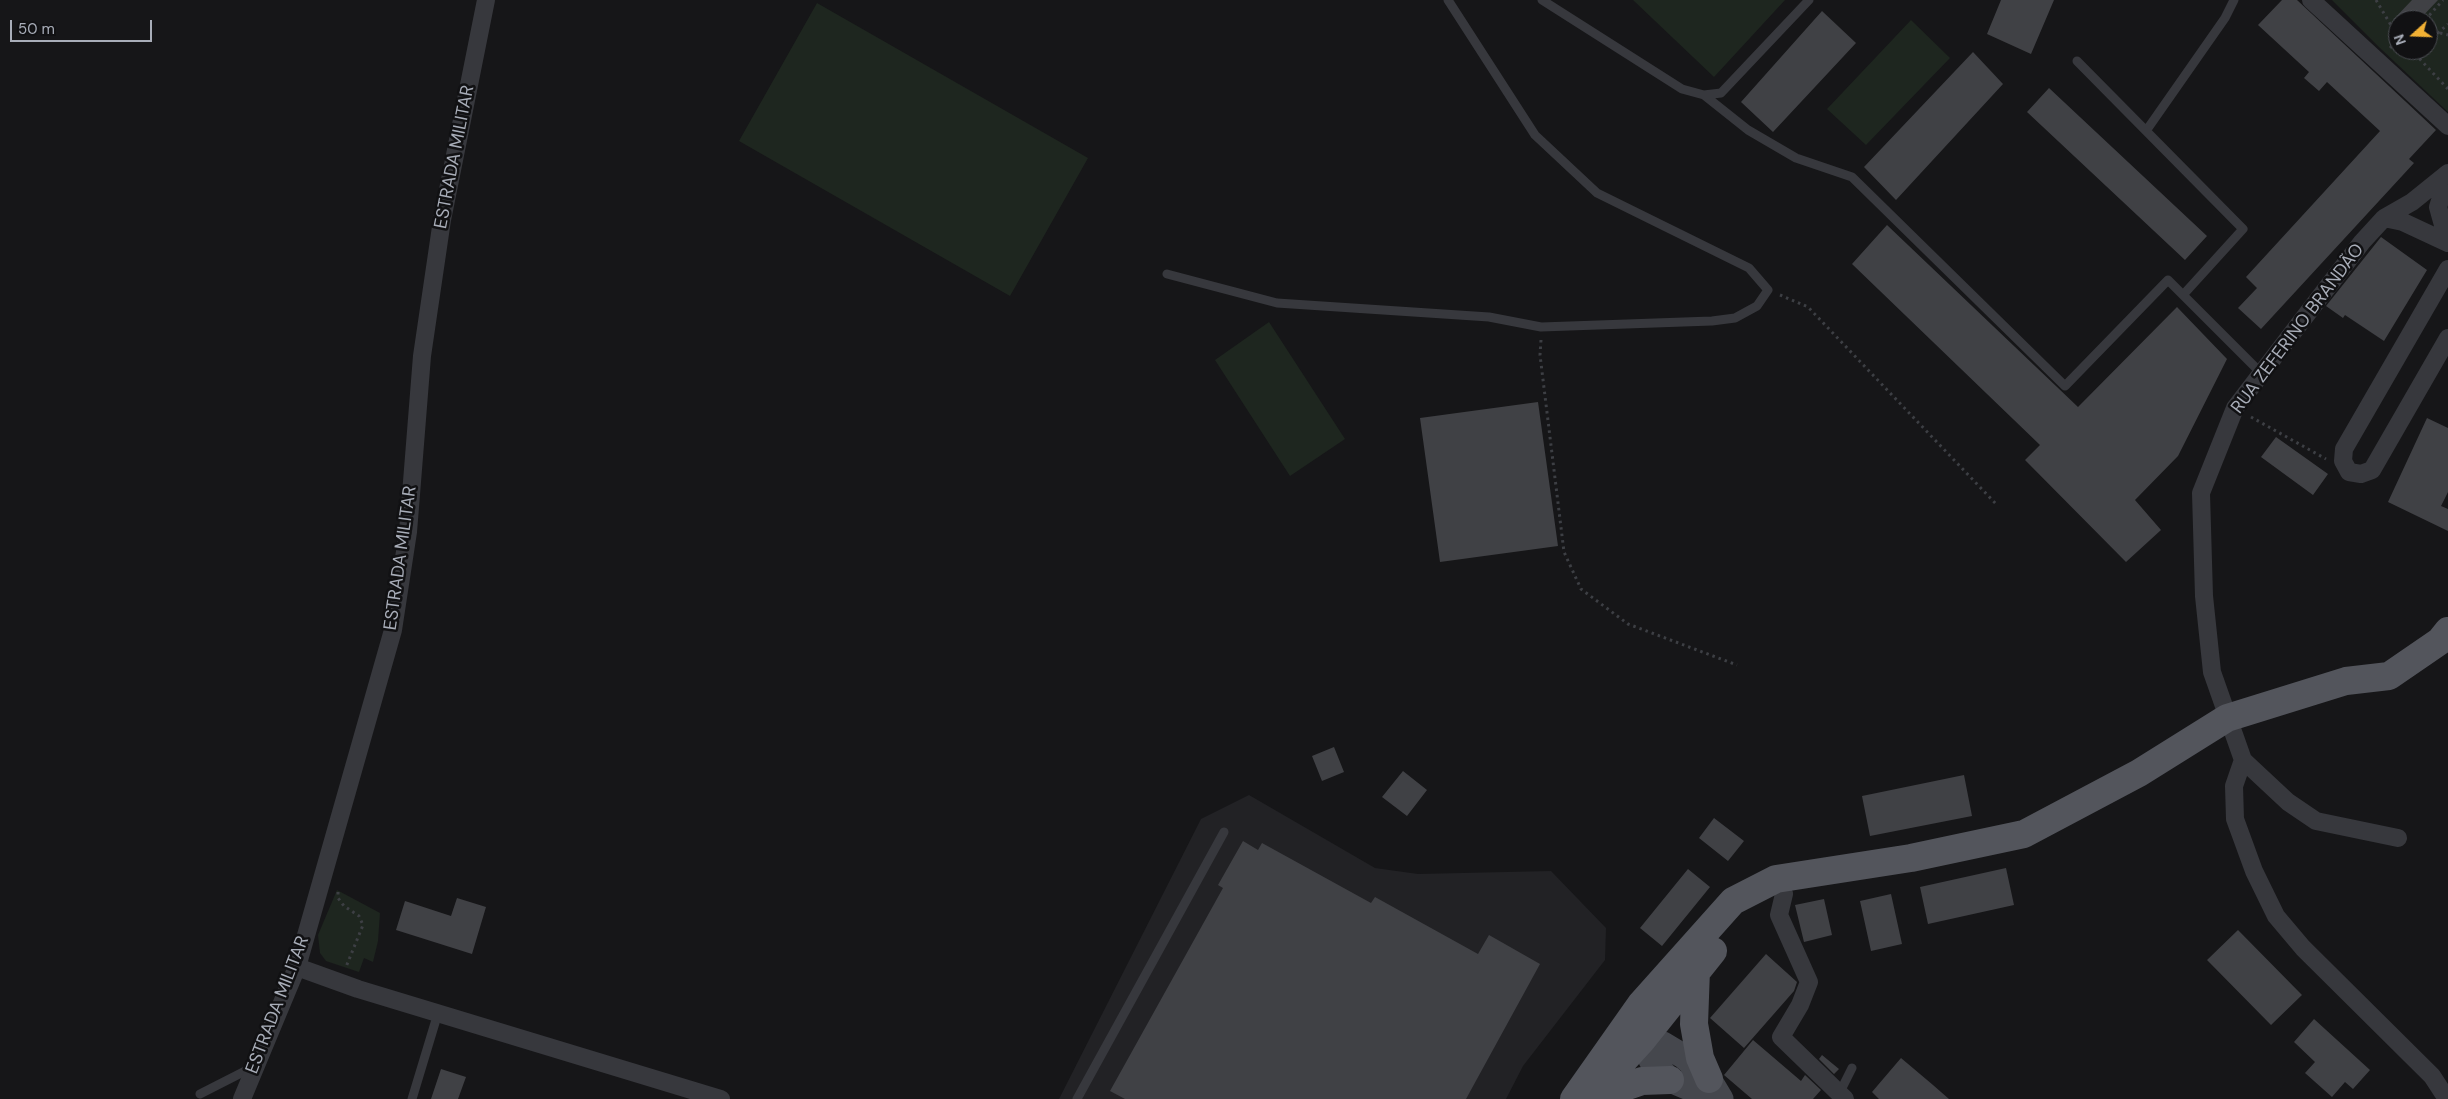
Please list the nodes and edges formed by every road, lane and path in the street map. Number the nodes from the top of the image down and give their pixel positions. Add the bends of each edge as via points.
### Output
1 (486, 0) edge
2 (1448, 0) edge
3 (1542, 0) edge
4 (1809, 0) edge
5 (2234, 0) edge
6 (2312, 0) edge
7 (2376, 0) edge
8 (2443, 0) edge
9 (2434, 10) edge
10 (2388, 20) edge
11 (2448, 24) edge
12 (2439, 32) joint
13 (2448, 36) edge
14 (2420, 60) edge
15 (2076, 61) dead end
16 (2448, 89) edge
17 (1704, 95) junction
18 (2445, 123) edge
19 (2146, 131) junction
20 (2448, 139) edge
21 (2448, 175) edge
22 (2384, 218) junction
23 (2448, 243) edge
24 (2448, 269) edge
25 (1166, 274) dead end
26 (1768, 290) junction
27 (2183, 295) junction
28 (1542, 327) junction
29 (2448, 338) edge
30 (2262, 373) junction
31 (2235, 408) junction
32 (2349, 472) junction
33 (1997, 505) dead end
34 (2448, 630) edge
35 (1737, 665) dead end
36 (2227, 718) junction
37 (2243, 760) junction
38 (1224, 832) dead end
39 (2398, 838) dead end
40 (1831, 869) junction
41 (323, 875) junction
42 (1784, 894) junction
43 (350, 955) dead end
44 (297, 967) junction
45 (1696, 970) junction
46 (438, 1013) junction
47 (1634, 1033) junction
48 (256, 1066) junction
49 (1852, 1068) dead end
50 (1670, 1080) junction
51 (1715, 1092) edge
52 (200, 1094) dead end
53 (1842, 1096) edge
54 (715, 1098) edge
55 (1078, 1098) edge
56 (242, 1099) edge
57 (412, 1099) edge
58 (1574, 1099) edge
59 (1595, 1099) edge
60 (1601, 1099) edge
61 (2447, 1099) edge

1 - 41 street, ESTRADA MILITAR via 439,239 422,356 408,532 393,630
2 - 26 lane via 1535,135 1597,193 1749,268
3 - 17 lane via 1682,89
4 - 17 lane via 1721,93
5 - 19 lane via 2225,18
6 - 18 street
7 - 10 path
8 - 9 path
11 - 12 path
12 - 13 path
14 - 16 path
15 - 19 lane
17 - 27 lane via 1748,130 1796,158 1852,177 2065,386 2168,280
18 - 20 street
19 - 27 lane via 2243,229
21 - 22 street, RUA ZEFERINO BRANDÃO
21 - 23 street via 2438,207
22 - 23 street via 2403,222
22 - 30 street, RUA ZEFERINO BRANDÃO
24 - 32 street via 2344,448 2343,461
25 - 28 lane via 1277,303 1489,317
26 - 28 lane via 1757,306 1735,318
26 - 33 path via 1808,307
27 - 30 lane
28 - 35 path via 1540,355 1564,552 1581,589 1628,624
29 - 32 street via 2372,470 2361,474
30 - 31 street, RUA ZEFERINO BRANDÃO
31 - 32 path
31 - 36 street, RUA ZEFERINO BRANDÃO via 2201,493 2204,596 2212,672
34 - 36 main road via 2440,642 2389,676 2346,681
36 - 37 street, RUA ZEFERINO BRANDÃO
36 - 40 main road via 2139,773 2024,834 1911,858
37 - 39 street via 2288,802 2316,821
37 - 61 street via 2234,786 2235,818 2254,871 2276,916 2303,948 2432,1076
38 - 55 lane
40 - 42 main road
40 - 47 main road via 1776,879 1733,901 1642,1004
41 - 43 path via 338,891 338,898 344,906 359,916 363,925
41 - 44 street, ESTRADA MILITAR
42 - 45 main road via 1742,916
42 - 53 street via 1779,915 1809,982 1781,1037
44 - 46 street
44 - 48 street, ESTRADA MILITAR
45 - 47 main road
45 - 51 main road via 1694,1024 1700,1058
46 - 54 street
46 - 57 lane
47 - 50 main road via 1651,1060
47 - 51 main road via 1683,1056
47 - 58 main road
47 - 59 main road
48 - 52 lane
48 - 56 street, ESTRADA MILITAR
49 - 53 lane
50 - 51 main road
50 - 60 main road via 1642,1081 1613,1091

